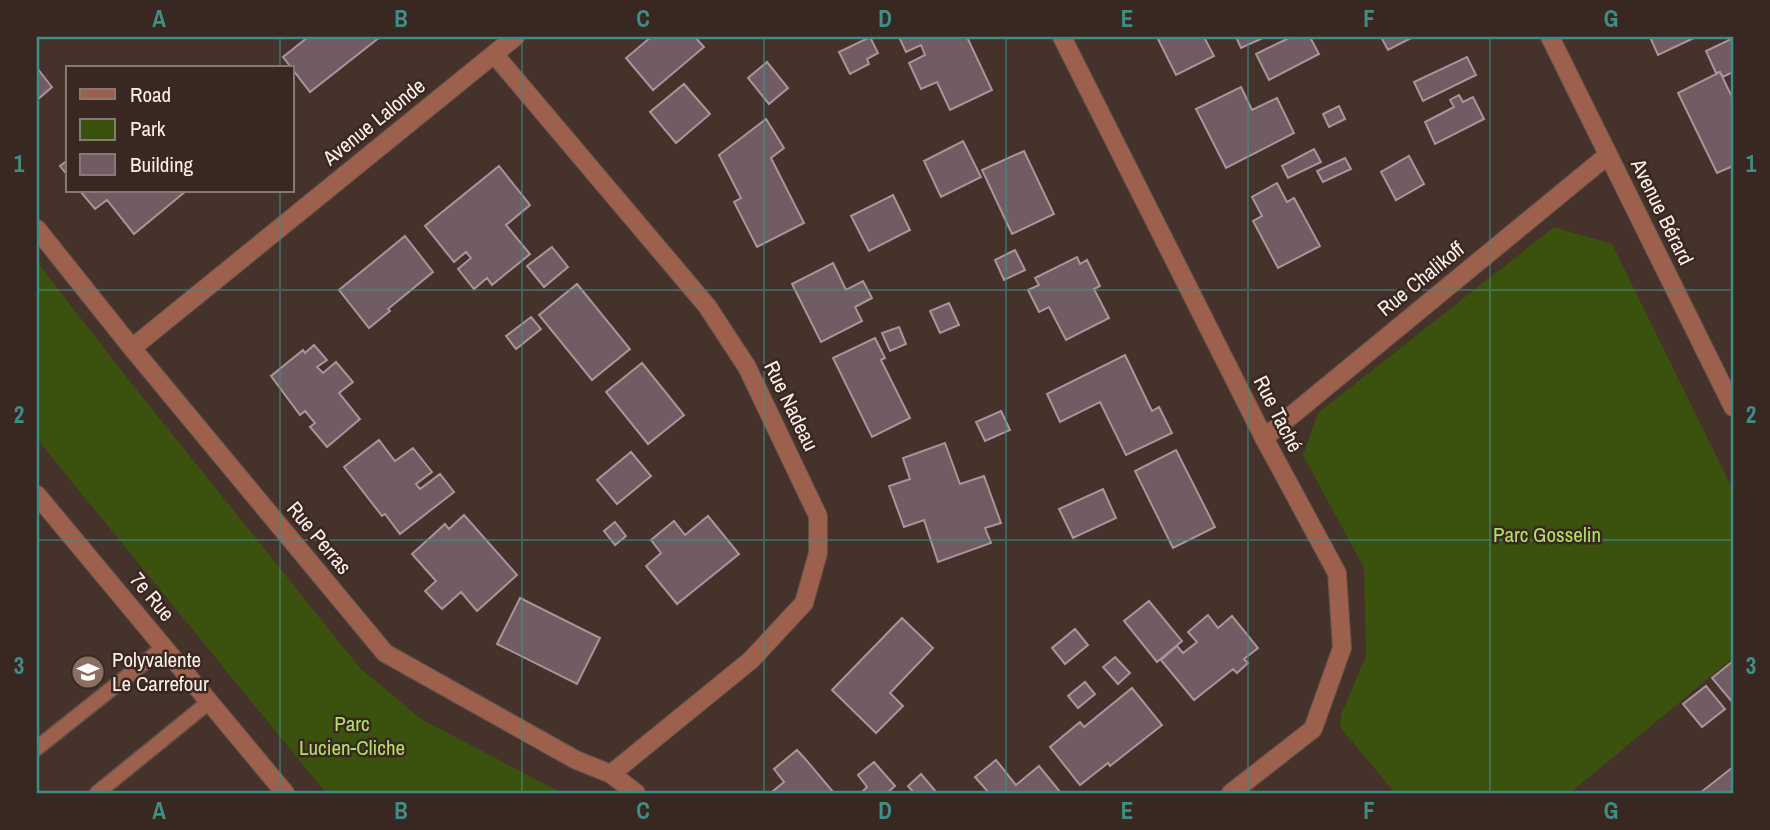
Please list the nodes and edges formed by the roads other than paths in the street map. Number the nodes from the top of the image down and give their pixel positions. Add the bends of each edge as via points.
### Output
1 (515, 37) edge
2 (1062, 37) edge
3 (1550, 37) edge
4 (494, 54) junction
5 (1608, 155) junction
6 (37, 229) edge
7 (132, 348) junction
8 (1733, 407) edge
9 (1264, 438) junction
10 (37, 495) edge
11 (164, 647) junction
12 (209, 702) junction
13 (37, 748) edge
14 (611, 774) junction
15 (97, 793) edge
16 (285, 793) edge
17 (636, 793) edge
18 (1231, 793) edge

1 - 4 street, Avenue Lalonde
2 - 9 street, Rue Taché
3 - 5 street, Avenue Bérard
4 - 7 street, Avenue Lalonde
4 - 14 street, Rue Nadeau via 707,306 747,367 818,516 818,553 804,603 751,660
5 - 8 street, Avenue Bérard
5 - 9 street, Rue Chalikoff
6 - 7 street, Rue Perras
7 - 14 street, Rue Perras via 386,653 576,760
9 - 18 street, Rue Taché via 1337,573 1342,648 1313,729
10 - 11 street, 7e Rue
11 - 12 street, 7e Rue
11 - 13 lane
12 - 15 lane
12 - 16 street, 7e Rue
14 - 17 street, Rue Perras

